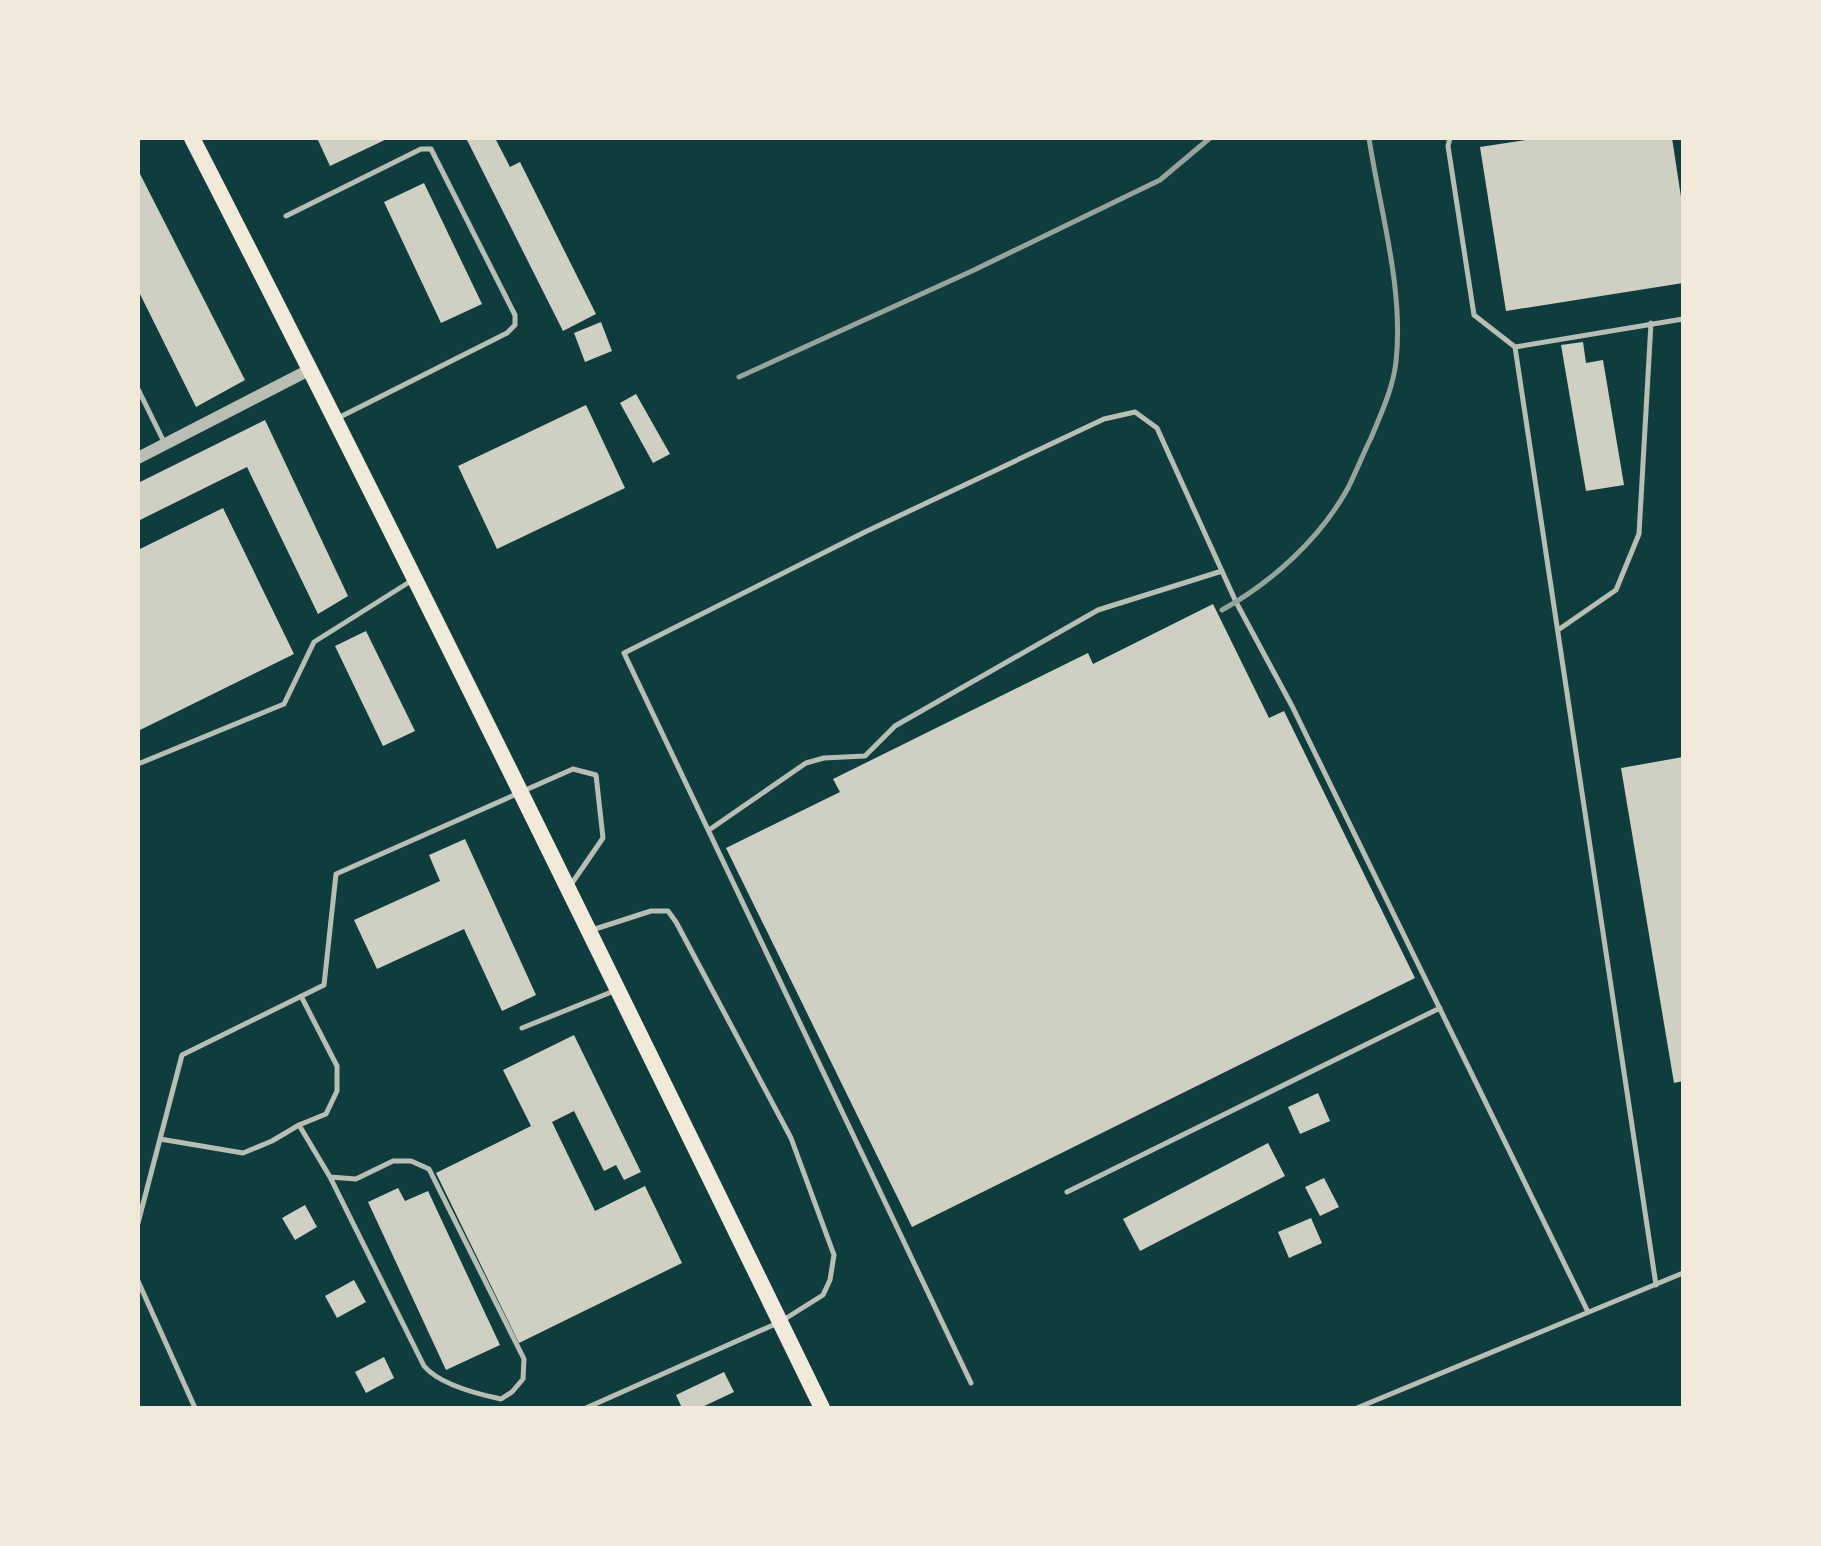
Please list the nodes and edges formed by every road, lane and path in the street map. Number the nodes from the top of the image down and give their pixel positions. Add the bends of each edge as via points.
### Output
1 (192, 138) edge
2 (1450, 138) edge
3 (286, 216) dead end
4 (1683, 319) edge
5 (1651, 323) junction
6 (1515, 347) junction
7 (311, 369) junction
8 (138, 389) edge
9 (335, 419) junction
10 (165, 445) junction
11 (138, 458) edge
12 (1222, 571) junction
13 (415, 579) junction
14 (1558, 630) junction
15 (138, 764) edge
16 (519, 792) junction
17 (709, 830) junction
18 (569, 887) junction
19 (590, 930) junction
20 (619, 989) junction
21 (301, 996) junction
22 (1440, 1008) junction
23 (522, 1028) dead end
24 (299, 1125) junction
25 (160, 1139) junction
26 (330, 1177) junction
27 (1067, 1192) dead end
28 (138, 1223) edge
29 (1683, 1273) edge
30 (138, 1281) edge
31 (1656, 1285) junction
32 (1588, 1312) junction
33 (780, 1322) junction
34 (971, 1383) dead end
35 (195, 1408) edge
36 (586, 1408) edge
37 (822, 1408) edge
38 (1357, 1408) edge

1 - 7 main road
2 - 6 lane via 1474,315
3 - 9 lane via 421,149 431,149 515,315 515,325 507,333
4 - 5 lane
5 - 6 lane
5 - 14 lane via 1639,534 1616,590
6 - 14 lane
7 - 9 main road
7 - 10 street
8 - 10 lane
9 - 13 main road
10 - 11 street
12 - 17 lane via 1098,610 895,726 865,756 806,763
12 - 17 lane via 1157,428 1135,412 1104,419 639,645 624,653
12 - 22 lane
13 - 15 lane via 314,642 284,704
13 - 16 main road
14 - 31 lane
16 - 18 main road
16 - 18 lane via 573,769 596,775 603,838
16 - 21 lane via 336,874 324,985
17 - 34 lane
18 - 19 main road
19 - 20 main road
19 - 33 lane via 651,911 668,911 791,1138 834,1255 823,1295
20 - 23 lane
20 - 33 main road
21 - 24 lane via 337,1066 337,1091 326,1114
21 - 25 lane via 182,1055
22 - 27 lane
22 - 32 lane
24 - 25 lane via 243,1153
24 - 26 lane
25 - 28 lane
26 - 26 lane via 356,1179 393,1161 429,1169 524,1359 523,1379 512,1392 501,1399 431,1375
29 - 31 lane
30 - 35 lane
31 - 32 lane
32 - 38 lane
33 - 36 lane
33 - 37 main road

